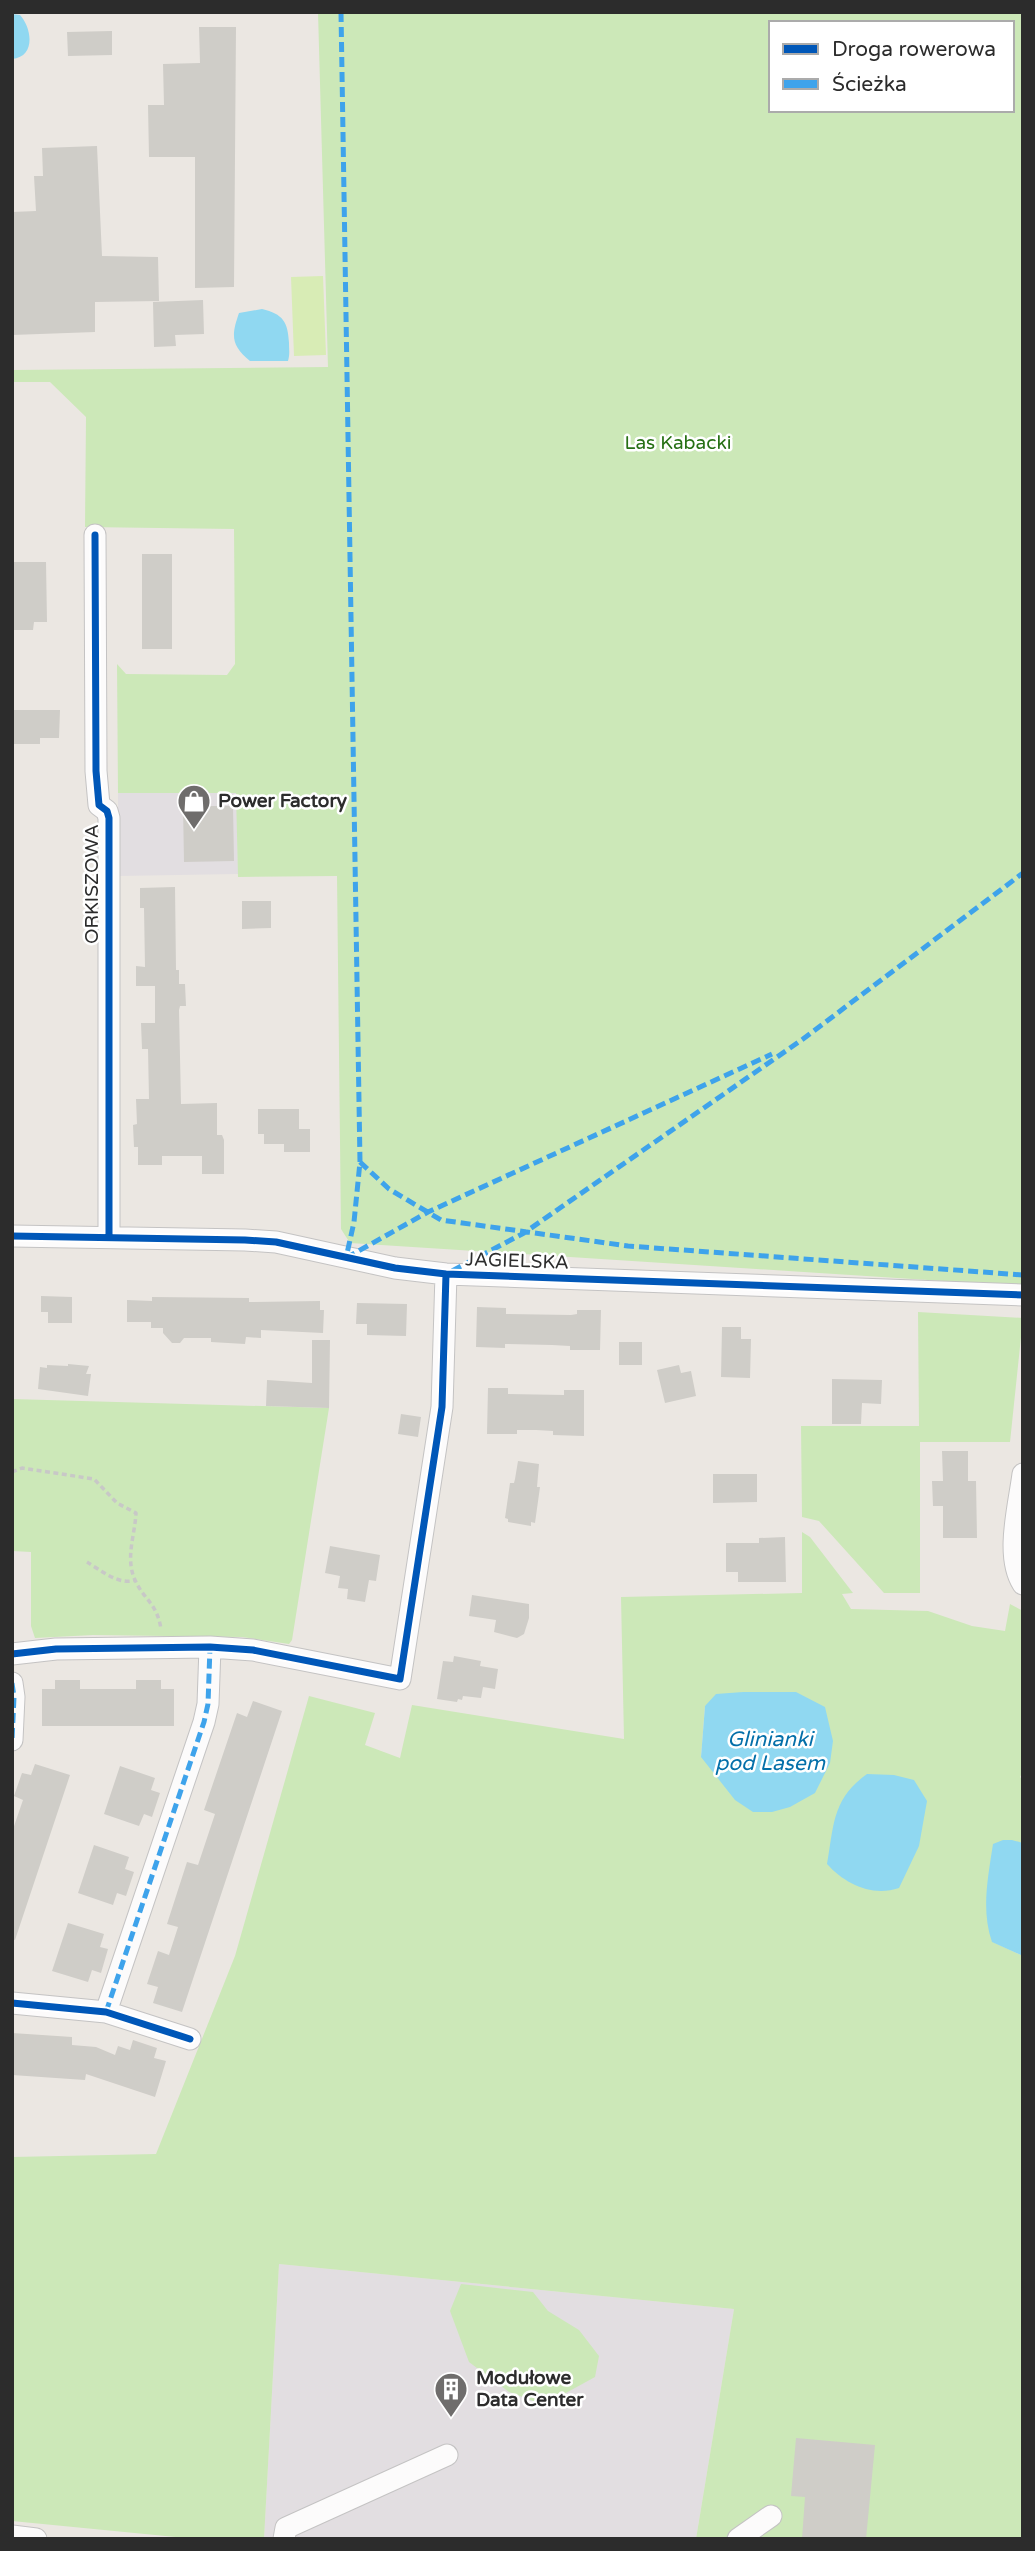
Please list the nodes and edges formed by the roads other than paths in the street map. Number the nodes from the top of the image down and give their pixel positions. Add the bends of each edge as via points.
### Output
1 (95, 535) dead end
2 (12, 1236) edge
3 (109, 1237) junction
4 (446, 1274) junction
5 (1023, 1295) edge
6 (1023, 1474) edge
7 (1023, 1584) edge
8 (209, 1647) junction
9 (12, 1654) edge
10 (12, 1683) edge
11 (12, 1740) edge
12 (12, 2003) edge
13 (106, 2012) junction
14 (190, 2039) dead end
15 (447, 2455) dead end
16 (771, 2516) dead end
17 (12, 2536) edge
18 (36, 2539) edge
19 (284, 2539) edge
20 (738, 2539) edge

1 - 3 street, ORKISZOWA via 96,771 99,805 109,818
2 - 3 street, JAGIELSKA
3 - 4 street, JAGIELSKA via 276,1242
4 - 5 street, JAGIELSKA
4 - 8 street via 445,1382 400,1679 253,1650
6 - 7 street via 1013,1552
8 - 9 street
8 - 13 street via 204,1722
10 - 11 street
12 - 13 street
13 - 14 street
15 - 19 street via 286,2528
16 - 20 street
17 - 18 street

